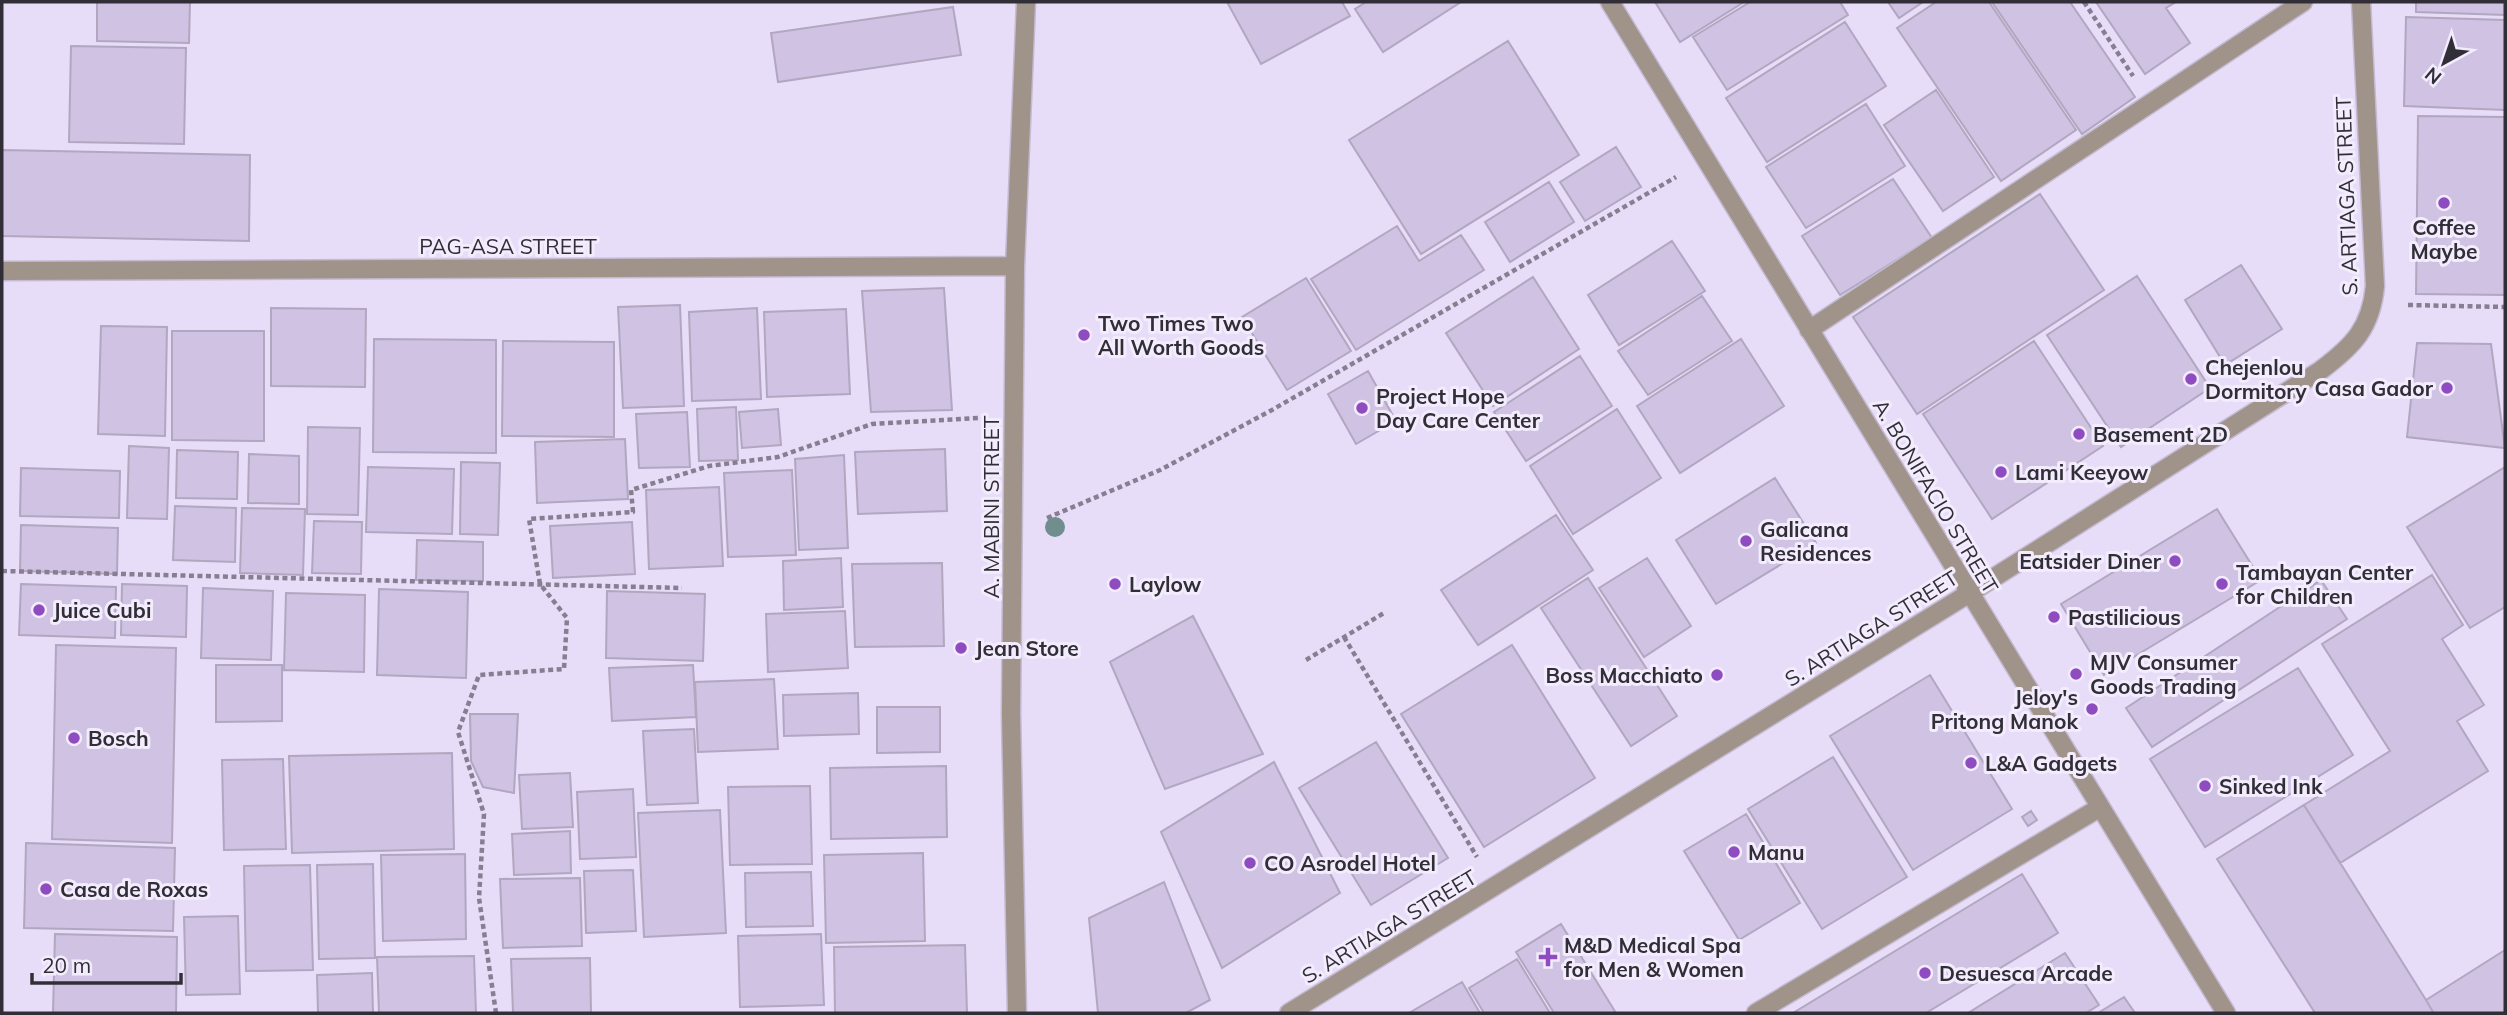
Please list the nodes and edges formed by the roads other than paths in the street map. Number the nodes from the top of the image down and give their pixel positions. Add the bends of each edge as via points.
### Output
1 (1026, 2) edge
2 (1610, 2) edge
3 (2303, 2) edge
4 (2361, 2) edge
5 (1015, 266) junction
6 (2, 271) edge
7 (1809, 330) junction
8 (1968, 594) junction
9 (2099, 808) junction
10 (1017, 1013) edge
11 (1289, 1013) edge
12 (1756, 1013) edge
13 (2226, 1013) edge

1 - 5 street, A. MABINI STREET
2 - 7 street, A. BONIFACIO STREET
3 - 7 street
4 - 8 street, S. ARTIAGA STREET via 2375,286 2373,305 2357,338 2321,370
5 - 6 street, PAG-ASA STREET
5 - 10 street, A. MABINI STREET via 1011,714
7 - 8 street, A. BONIFACIO STREET
8 - 9 street, A. BONIFACIO STREET
8 - 11 street, S. ARTIAGA STREET
9 - 12 street
9 - 13 street, A. BONIFACIO STREET

